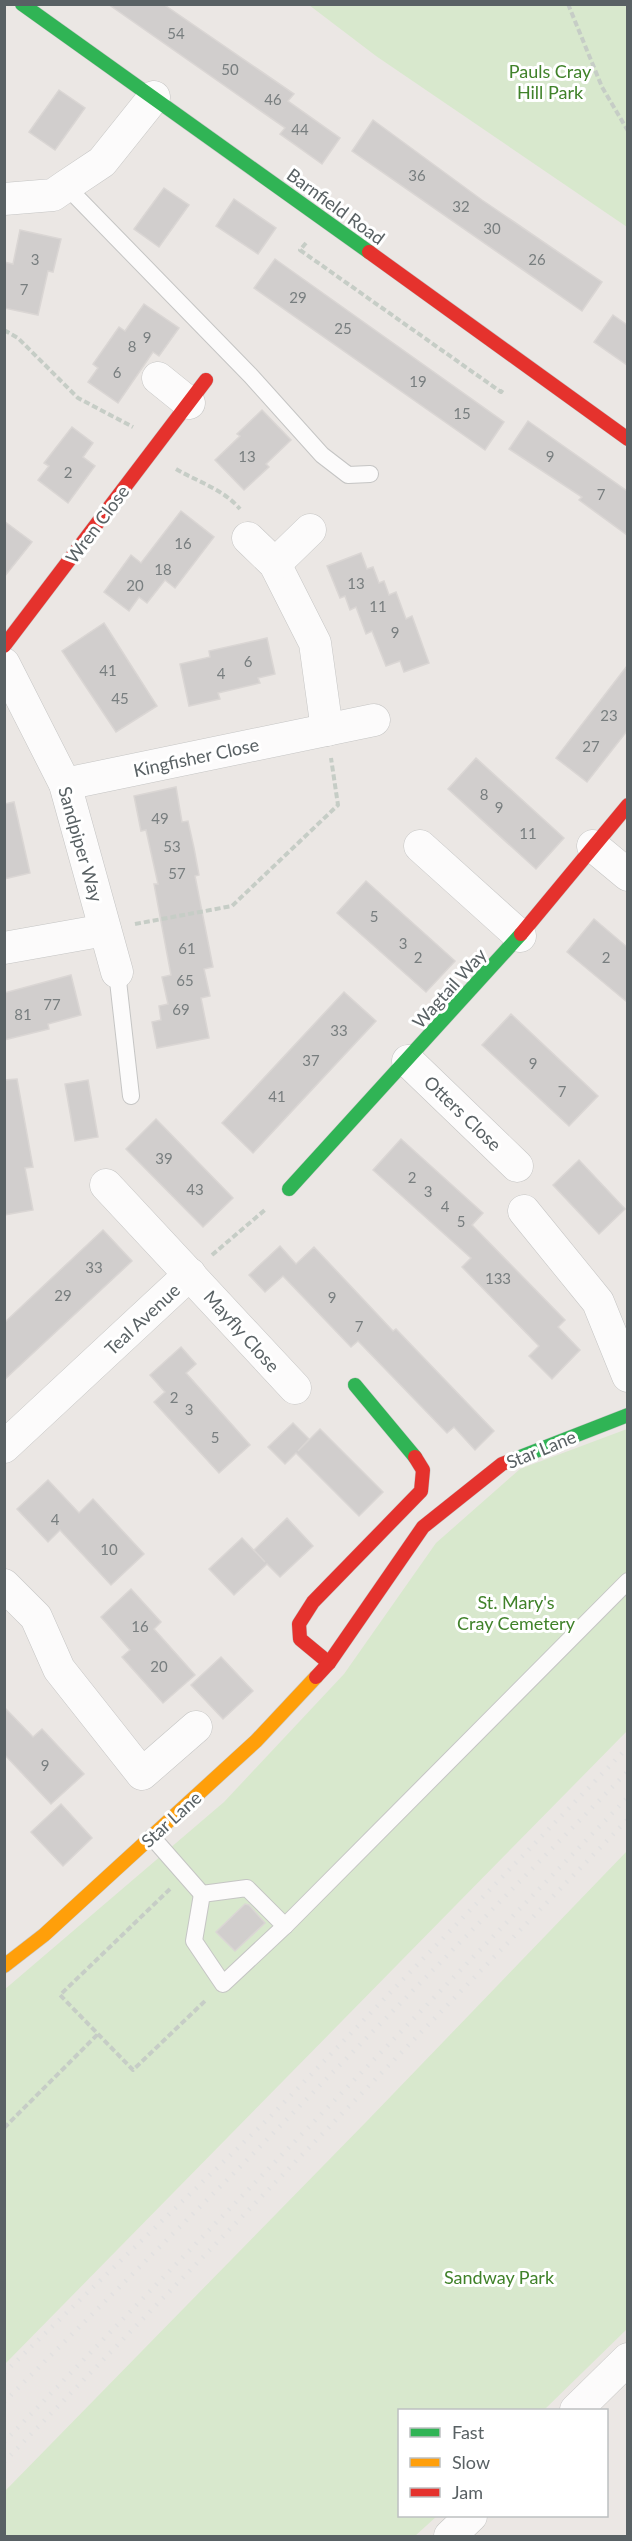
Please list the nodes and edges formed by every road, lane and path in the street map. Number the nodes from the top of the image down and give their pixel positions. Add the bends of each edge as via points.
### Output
1 (22, 4) edge
2 (568, 4) edge
3 (154, 97) junction
4 (627, 131) edge
5 (66, 186) junction
6 (4, 199) edge
7 (300, 250) dead end
8 (158, 378) dead end
9 (197, 392) joint
10 (501, 392) dead end
11 (627, 440) edge
12 (370, 474) dead end
13 (310, 531) dead end
14 (248, 538) dead end
15 (275, 564) junction
16 (4, 646) edge
17 (4, 664) edge
18 (374, 720) dead end
19 (327, 730) junction
20 (65, 784) junction
21 (627, 805) edge
22 (420, 846) dead end
23 (593, 846) junction
24 (627, 875) edge
25 (105, 930) junction
26 (520, 936) junction
27 (4, 948) edge
28 (117, 972) joint
29 (408, 1061) junction
30 (131, 1096) dead end
31 (517, 1166) dead end
32 (106, 1185) dead end
33 (289, 1189) joint
34 (524, 1211) dead end
35 (190, 1274) junction
36 (627, 1376) edge
37 (355, 1385) dead end
38 (295, 1388) dead end
39 (627, 1415) edge
40 (4, 1447) edge
41 (627, 1581) edge
42 (4, 1585) edge
43 (329, 1663) junction
44 (196, 1727) dead end
45 (152, 1837) junction
46 (185, 1874) junction
47 (202, 1894) junction
48 (285, 1926) junction
49 (4, 1966) edge
50 (223, 1984) junction
51 (98, 2034) junction
52 (4, 2128) edge
53 (627, 2359) edge
54 (577, 2409) edge
55 (470, 2517) edge
56 (450, 2536) edge

1 - 3 street, Barnfield Road
2 - 4 path via 602,87
3 - 5 street via 102,162
3 - 11 street, Barnfield Road
5 - 6 street via 53,195
5 - 12 lane via 251,376 322,455 348,475
7 - 10 path
8 - 9 street, Wren Close
9 - 16 street, Wren Close
13 - 15 street
14 - 15 street
15 - 19 street via 315,643
17 - 20 street, Sandpiper Way
18 - 19 street, Kingfisher Close
19 - 20 street, Kingfisher Close
19 - 25 path via 338,805 232,906
20 - 25 street, Sandpiper Way
21 - 23 street, Wagtail Way
22 - 26 street
23 - 24 street
23 - 26 street, Wagtail Way
25 - 27 street
25 - 28 street, Sandpiper Way
26 - 29 street, Wagtail Way
28 - 30 lane
29 - 31 street, Otters Close
29 - 33 street, Wagtail Way
32 - 35 street, Teal Avenue
33 - 35 path
34 - 36 street via 598,1302
35 - 38 street, Mayfly Close
35 - 40 street, Teal Avenue
37 - 43 street via 410,1449 423,1470 422,1481 421,1491 313,1602 299,1624 300,1639
39 - 43 street, Star Lane via 502,1464 423,1527
41 - 48 lane
42 - 44 street via 36,1617 59,1669 142,1774
43 - 45 street, Star Lane via 256,1741
45 - 46 lane
45 - 49 street, Star Lane
46 - 47 lane
46 - 51 path via 60,1995
47 - 48 lane via 247,1888
47 - 50 lane via 194,1941
48 - 50 lane
50 - 51 path via 133,2070
51 - 52 path
53 - 54 street
55 - 56 street

